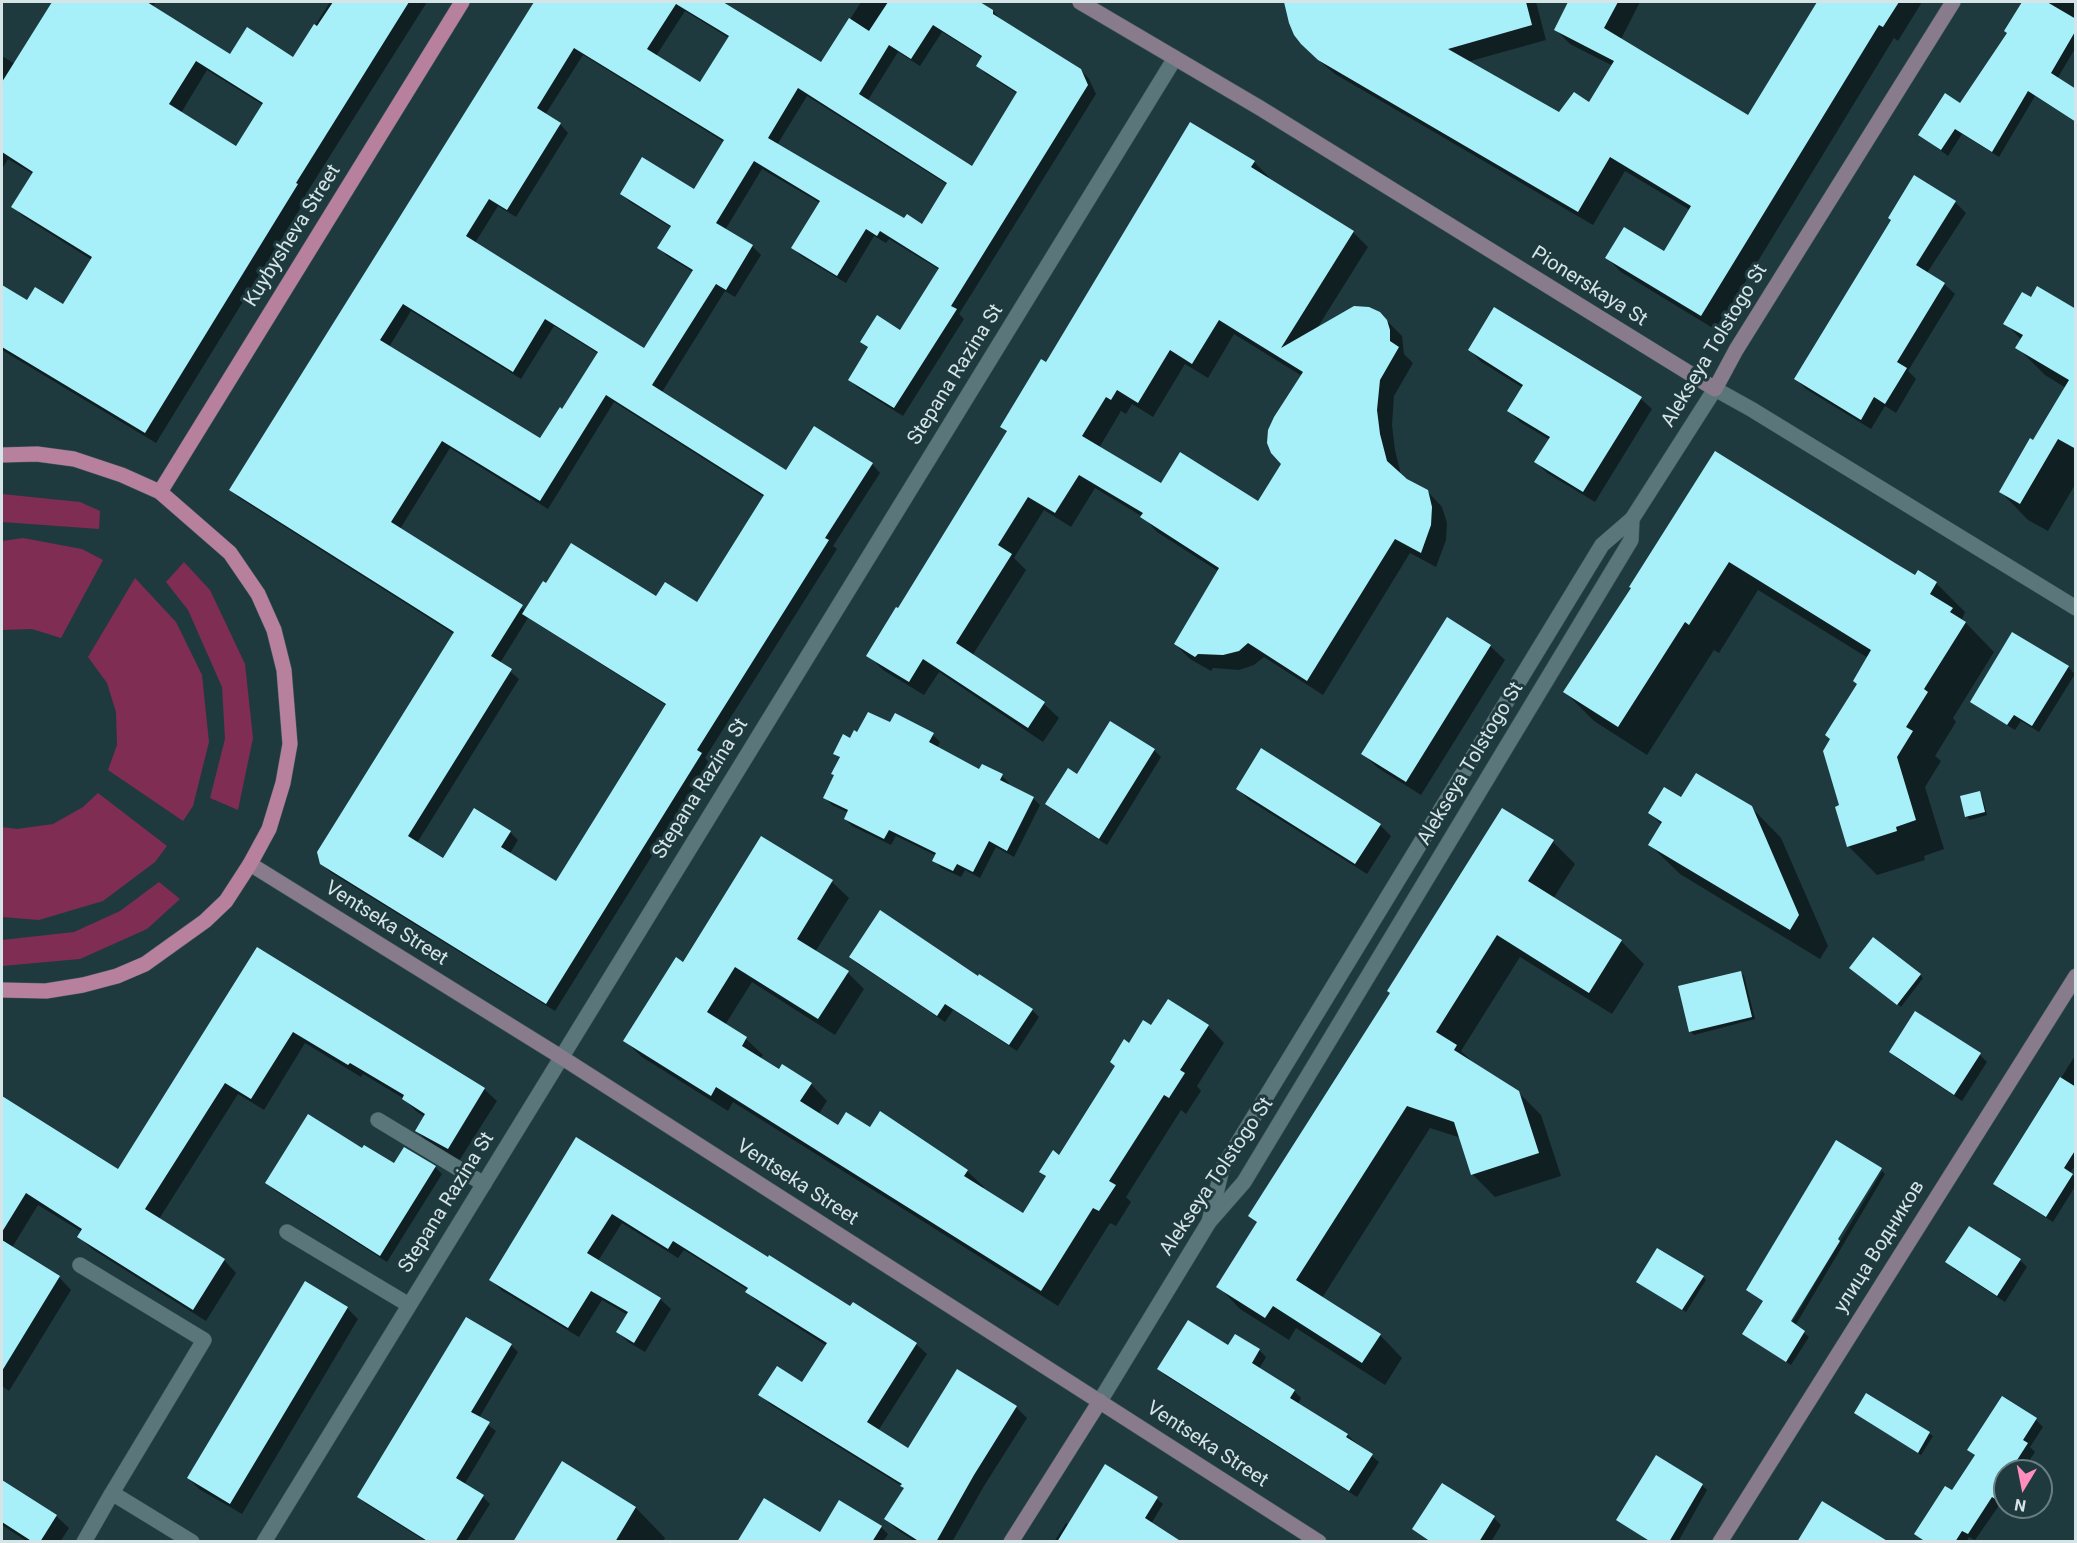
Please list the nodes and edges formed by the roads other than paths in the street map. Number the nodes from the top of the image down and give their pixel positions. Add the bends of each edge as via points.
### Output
1 (462, 2) edge
2 (1080, 2) edge
3 (1953, 2) edge
4 (1175, 58) junction
5 (1714, 389) junction
6 (2, 455) edge
7 (160, 492) junction
8 (1632, 519) junction
9 (2076, 608) edge
10 (250, 864) junction
11 (2076, 976) edge
12 (2, 990) edge
13 (561, 1057) junction
14 (378, 1120) dead end
15 (484, 1184) junction
16 (1209, 1222) junction
17 (287, 1232) dead end
18 (80, 1265) dead end
19 (409, 1305) junction
20 (1100, 1401) junction
21 (112, 1493) junction
22 (84, 1542) edge
23 (192, 1542) edge
24 (264, 1542) edge
25 (1011, 1542) edge
26 (1319, 1542) edge
27 (1720, 1542) edge

1 - 7 main road, Kuybysheva Street
2 - 4 street, Pionerskaya St
3 - 5 street, Alekseya Tolstogo St
4 - 5 street, Pionerskaya St
4 - 13 street, Stepana Razina St
5 - 8 street, Alekseya Tolstogo St
5 - 9 street, Pionerskaya St
6 - 7 main road via 74,459
7 - 10 main road via 230,553 258,594 274,630 288,706 290,744 269,829
8 - 16 street, Alekseya Tolstogo St via 1631,540 1244,1182
8 - 16 street via 1602,545 1222,1168
10 - 12 main road via 226,901 205,921 144,964 83,985 46,991
10 - 13 street, Ventseka Street
11 - 27 street, улица Водников
13 - 15 street, Stepana Razina St
13 - 20 street, Ventseka Street
14 - 15 street
15 - 19 street, Stepana Razina St
16 - 20 street, Alekseya Tolstogo St
17 - 19 street
18 - 21 street via 204,1340
19 - 24 street, Stepana Razina St
20 - 25 street, Alekseya Tolstogo St
20 - 26 street, Ventseka Street
21 - 22 street
21 - 23 street

